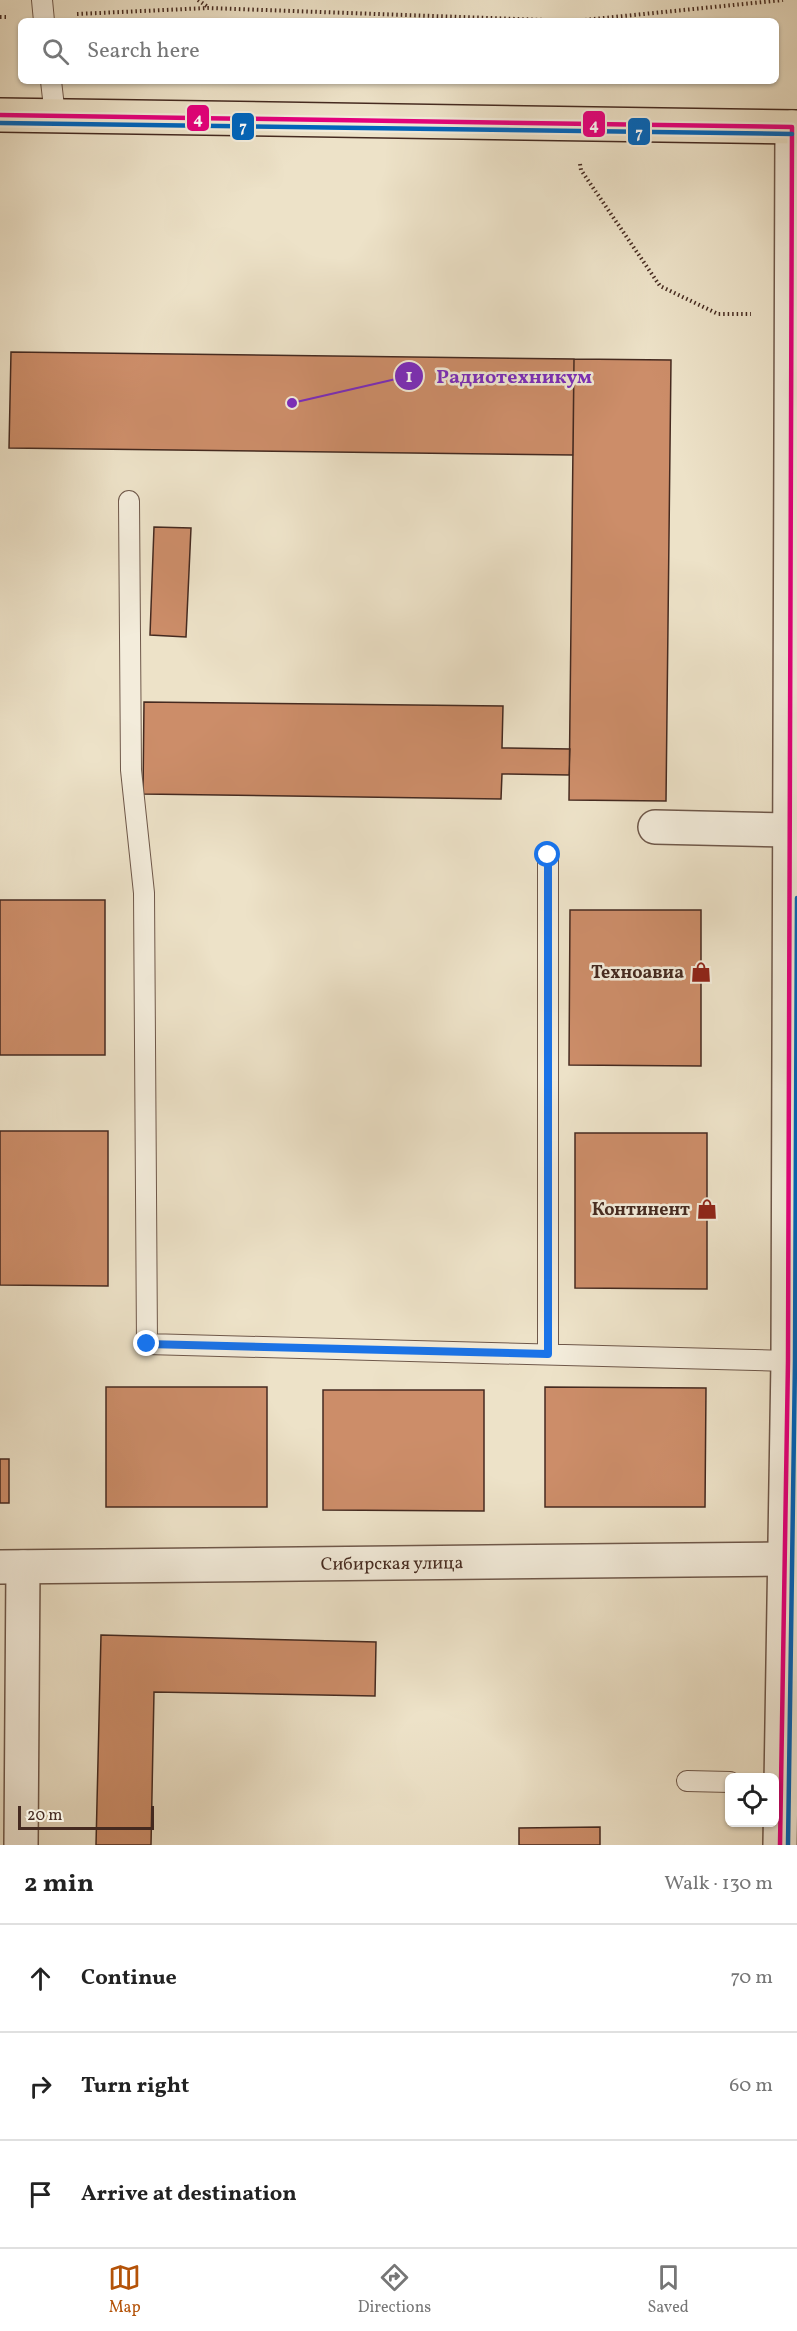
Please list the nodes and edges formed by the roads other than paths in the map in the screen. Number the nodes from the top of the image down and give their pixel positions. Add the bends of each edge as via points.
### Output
1 (51, 84) edge
2 (0, 115) edge
3 (55, 116) junction
4 (794, 127) edge
5 (129, 501) dead end
6 (655, 827) dead end
7 (789, 830) junction
8 (548, 855) dead end
9 (548, 1354) junction
10 (792, 1360) edge
11 (783, 1560) junction
12 (11, 1567) edge
13 (778, 1773) edge
14 (687, 1781) dead end
15 (725, 1782) edge
16 (779, 1814) edge
17 (21, 1845) edge
18 (780, 1845) edge

1 - 3 lane
2 - 3 main road
3 - 4 main road
4 - 7 street
5 - 9 lane via 131,770 144,893 147,1344
6 - 7 street
7 - 10 street
8 - 9 lane
9 - 10 lane
10 - 11 street
11 - 12 street, Сибирская улица
11 - 13 street
12 - 17 street
14 - 15 lane
16 - 18 street

